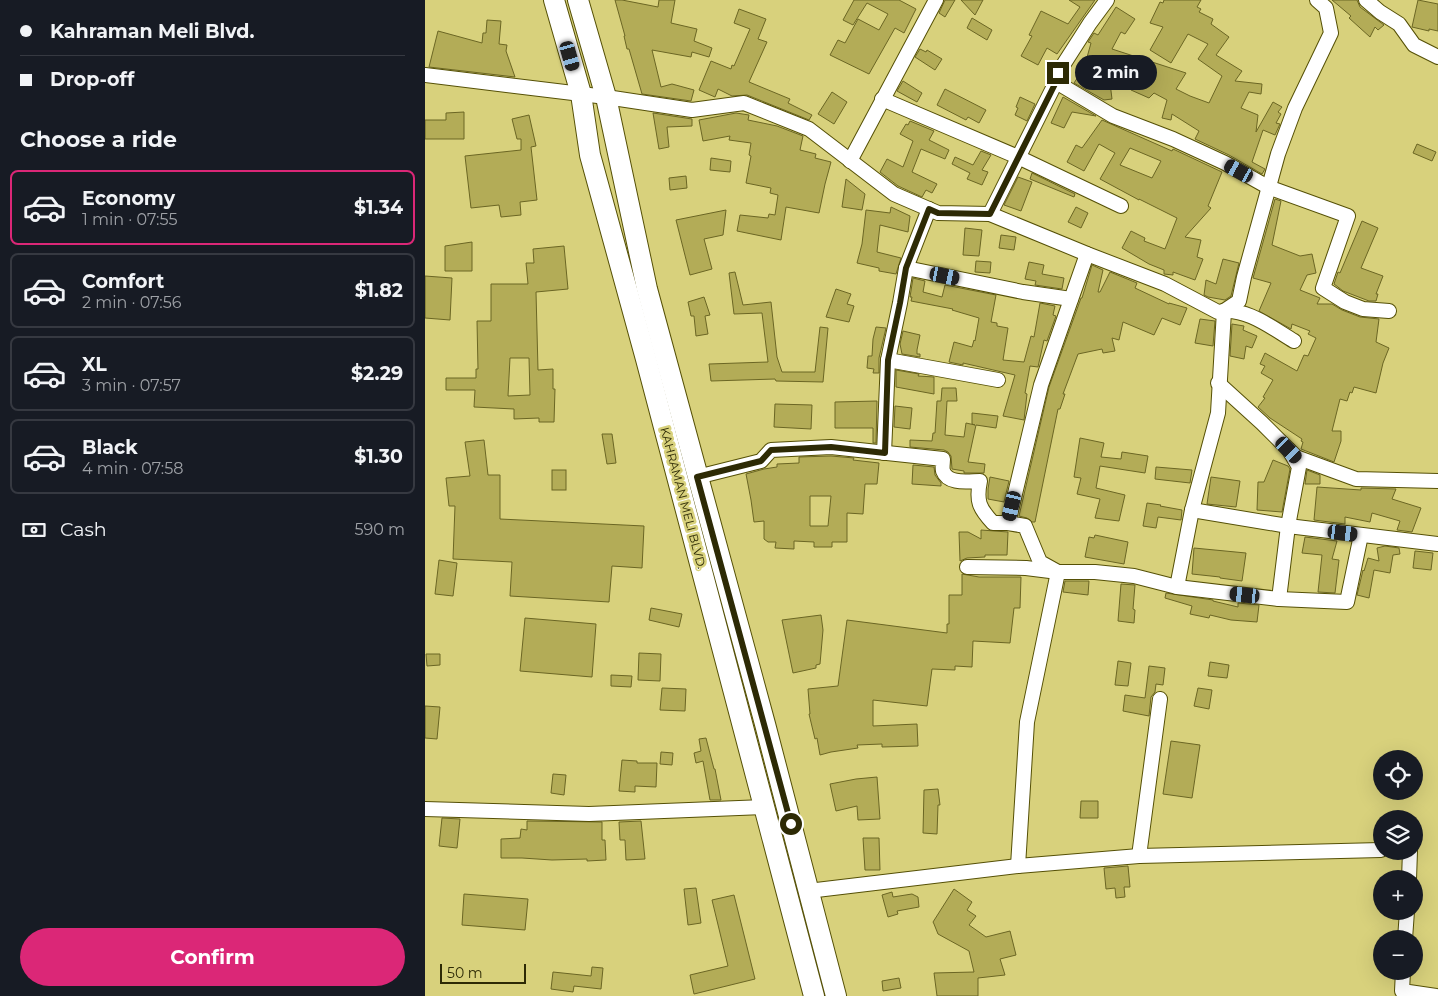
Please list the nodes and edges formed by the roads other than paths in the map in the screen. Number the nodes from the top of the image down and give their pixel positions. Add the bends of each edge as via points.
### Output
1 (554, 0) edge
2 (578, 0) edge
3 (936, 0) edge
4 (1107, 0) edge
5 (1317, 0) edge
6 (1366, 0) edge
7 (1438, 57) edge
8 (425, 75) edge
9 (1056, 82) junction
10 (581, 94) junction
11 (606, 97) junction
12 (883, 99) junction
13 (1018, 157) junction
14 (850, 160) junction
15 (1268, 187) junction
16 (1121, 206) dead end
17 (929, 209) junction
18 (990, 214) junction
19 (1087, 254) junction
20 (906, 268) junction
21 (1071, 299) junction
22 (1224, 311) junction
23 (1389, 311) dead end
24 (1294, 341) dead end
25 (888, 360) junction
26 (998, 380) dead end
27 (1219, 383) junction
28 (1289, 450) junction
29 (885, 453) junction
30 (697, 477) junction
31 (1438, 481) edge
32 (1192, 510) junction
33 (1008, 523) junction
34 (1288, 526) junction
35 (1361, 535) junction
36 (1438, 544) edge
37 (967, 567) dead end
38 (1058, 572) junction
39 (1177, 588) junction
40 (1279, 599) junction
41 (1159, 699) dead end
42 (765, 807) junction
43 (425, 810) edge
44 (1373, 850) edge
45 (1139, 856) junction
46 (1019, 866) junction
47 (808, 892) junction
48 (1403, 980) edge
49 (814, 996) edge
50 (836, 996) edge
51 (1436, 996) edge

1 - 10 highway, KAHRAMAN MELI BLVD.
2 - 11 highway, KAHRAMAN MELI BLVD.
3 - 12 street
4 - 9 street via 1058,73
5 - 15 street via 1326,8 1331,32 1295,108
6 - 7 street via 1399,24 1413,45
8 - 10 street
9 - 13 street
9 - 15 street via 1113,116 1173,139
10 - 11 street
10 - 42 highway, KAHRAMAN MELI BLVD. via 589,155
11 - 14 street via 692,110 744,103 809,129
11 - 30 highway, KAHRAMAN MELI BLVD. via 647,289
12 - 13 street
12 - 14 street
13 - 16 street
13 - 18 street
14 - 17 street via 894,194
15 - 22 street via 1239,301
15 - 23 street via 1348,216 1323,288 1363,309
17 - 18 street via 938,213
17 - 20 street
18 - 19 street
19 - 21 street
19 - 22 street via 1165,284 1218,312
20 - 21 street
20 - 25 street
21 - 33 street via 1041,386
22 - 24 street via 1246,314
22 - 27 street
25 - 26 street
25 - 29 street
27 - 28 street
27 - 32 street via 1217,413
28 - 31 street via 1296,458 1356,479
28 - 34 street via 1299,467
29 - 30 street via 831,447 771,450 761,461
29 - 33 street via 943,458 943,471 949,479 980,481 978,501 984,514 993,523
30 - 47 highway, KAHRAMAN MELI BLVD.
32 - 34 street
32 - 39 street
33 - 38 street via 1025,526 1040,562
34 - 35 street
34 - 40 street
35 - 36 street
35 - 40 street via 1347,602
37 - 38 street
38 - 39 street via 1134,576
38 - 46 street via 1027,722
39 - 40 street
41 - 45 street
42 - 43 street via 589,814
42 - 49 highway, KAHRAMAN MELI BLVD.
44 - 45 street
45 - 46 street
46 - 47 street
47 - 50 highway, KAHRAMAN MELI BLVD.
48 - 51 street via 1402,991

